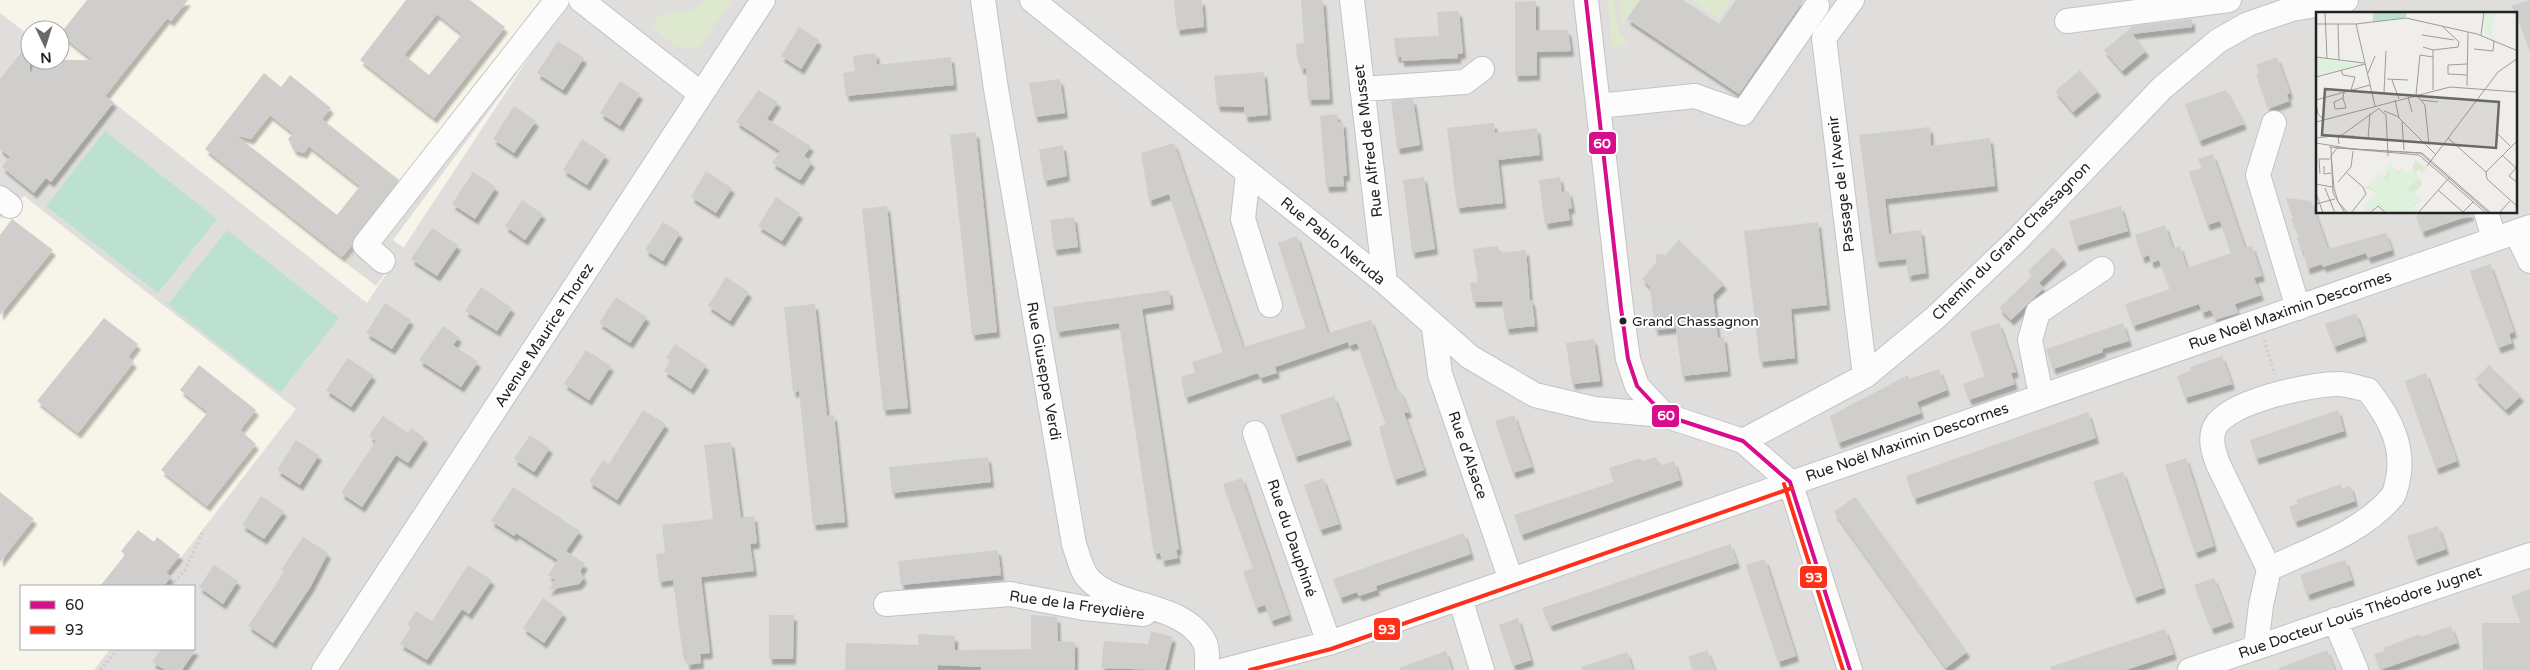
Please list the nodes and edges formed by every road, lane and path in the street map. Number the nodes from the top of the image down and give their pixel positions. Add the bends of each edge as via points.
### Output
1 (557, 0) edge
2 (582, 0) edge
3 (763, 0) edge
4 (983, 0) edge
5 (1032, 0) edge
6 (1352, 0) edge
7 (1586, 0) edge
8 (1852, 0) edge
9 (2229, 0) edge
10 (2346, 0) edge
11 (2286, 3) edge
12 (1817, 6) dead end
13 (2067, 22) dead end
14 (1482, 69) dead end
15 (1362, 89) junction
16 (701, 94) junction
17 (1598, 106) junction
18 (2274, 123) dead end
19 (1248, 173) junction
20 (2489, 214) edge
21 (2513, 232) edge
22 (383, 261) dead end
23 (2530, 261) edge
24 (2102, 270) dead end
25 (1385, 282) junction
26 (1270, 305) dead end
27 (2298, 308) junction
28 (2258, 321) junction
29 (1434, 328) junction
30 (1865, 376) junction
31 (2280, 392) junction
32 (2041, 395) junction
33 (1664, 415) junction
34 (1255, 433) dead end
35 (1743, 441) junction
36 (1790, 482) junction
37 (204, 530) dead end
38 (2530, 555) edge
39 (2270, 569) junction
40 (1511, 580) junction
41 (172, 585) edge
42 (1460, 598) junction
43 (886, 604) dead end
44 (1178, 618) junction
45 (2334, 620) junction
46 (1329, 642) junction
47 (2256, 647) junction
48 (117, 650) edge
49 (100, 670) edge
50 (324, 670) edge
51 (1207, 670) edge
52 (1225, 670) edge
53 (1482, 670) edge
54 (1850, 670) edge
55 (2190, 670) edge
56 (2356, 670) edge

1 - 22 street via 365,245
2 - 16 street
3 - 16 street, Avenue Maurice Thorez
4 - 44 street, Rue Giuseppe Verdi via 1074,544 1087,578 1099,589
5 - 19 street, Rue Pablo Neruda
6 - 15 street, Rue Alfred de Musset
7 - 17 street
8 - 30 street, Passage de l'Avenir via 1824,38
9 - 13 street
10 - 11 street, Chemin du Grand Chassagnon
11 - 30 street, Chemin du Grand Chassagnon via 2218,41 2162,88 2018,240 1935,318
12 - 17 street via 1743,113 1695,96
14 - 15 street via 1465,82
15 - 25 street, Rue Alfred de Musset
16 - 50 street, Avenue Maurice Thorez
17 - 33 street via 1628,359 1637,386
18 - 27 street via 2258,175
19 - 25 street, Rue Pablo Neruda
19 - 26 street via 1243,219
20 - 21 street
21 - 23 street
21 - 27 street, Rue Noël Maximin Descormes
24 - 32 street via 2038,312 2030,340
25 - 29 street, Rue Pablo Neruda
27 - 28 street, Rue Noël Maximin Descormes
28 - 31 path
28 - 32 street, Rue Noël Maximin Descormes
29 - 33 street, Rue Pablo Neruda via 1470,357 1535,395 1594,409
29 - 40 street, Rue d'Alsace via 1440,374
30 - 35 street, Chemin du Grand Chassagnon
31 - 39 street via 2228,413 2215,427 2212,446
31 - 39 street via 2339,384 2368,390 2386,413 2398,442 2400,471 2393,497 2362,524
32 - 36 street, Rue Noël Maximin Descormes
33 - 35 street, Rue Pablo Neruda
34 - 46 street, Rue du Dauphiné
35 - 36 street
36 - 40 street, Rue Noël Maximin Descormes
36 - 54 street
37 - 41 path via 185,570
38 - 45 street, Rue Docteur Louis Théodore Jugnet
39 - 47 street
40 - 42 street, Rue Noël Maximin Descormes
42 - 46 street, Rue Noël Maximin Descormes
42 - 53 street
43 - 44 street, Rue de la Freydière via 1010,594 1084,608
44 - 51 street, Rue Giuseppe Verdi via 1194,629 1206,644
45 - 47 street, Rue Docteur Louis Théodore Jugnet
45 - 56 street
46 - 52 street, Rue Noël Maximin Descormes
47 - 55 street, Rue Docteur Louis Théodore Jugnet
48 - 49 path

